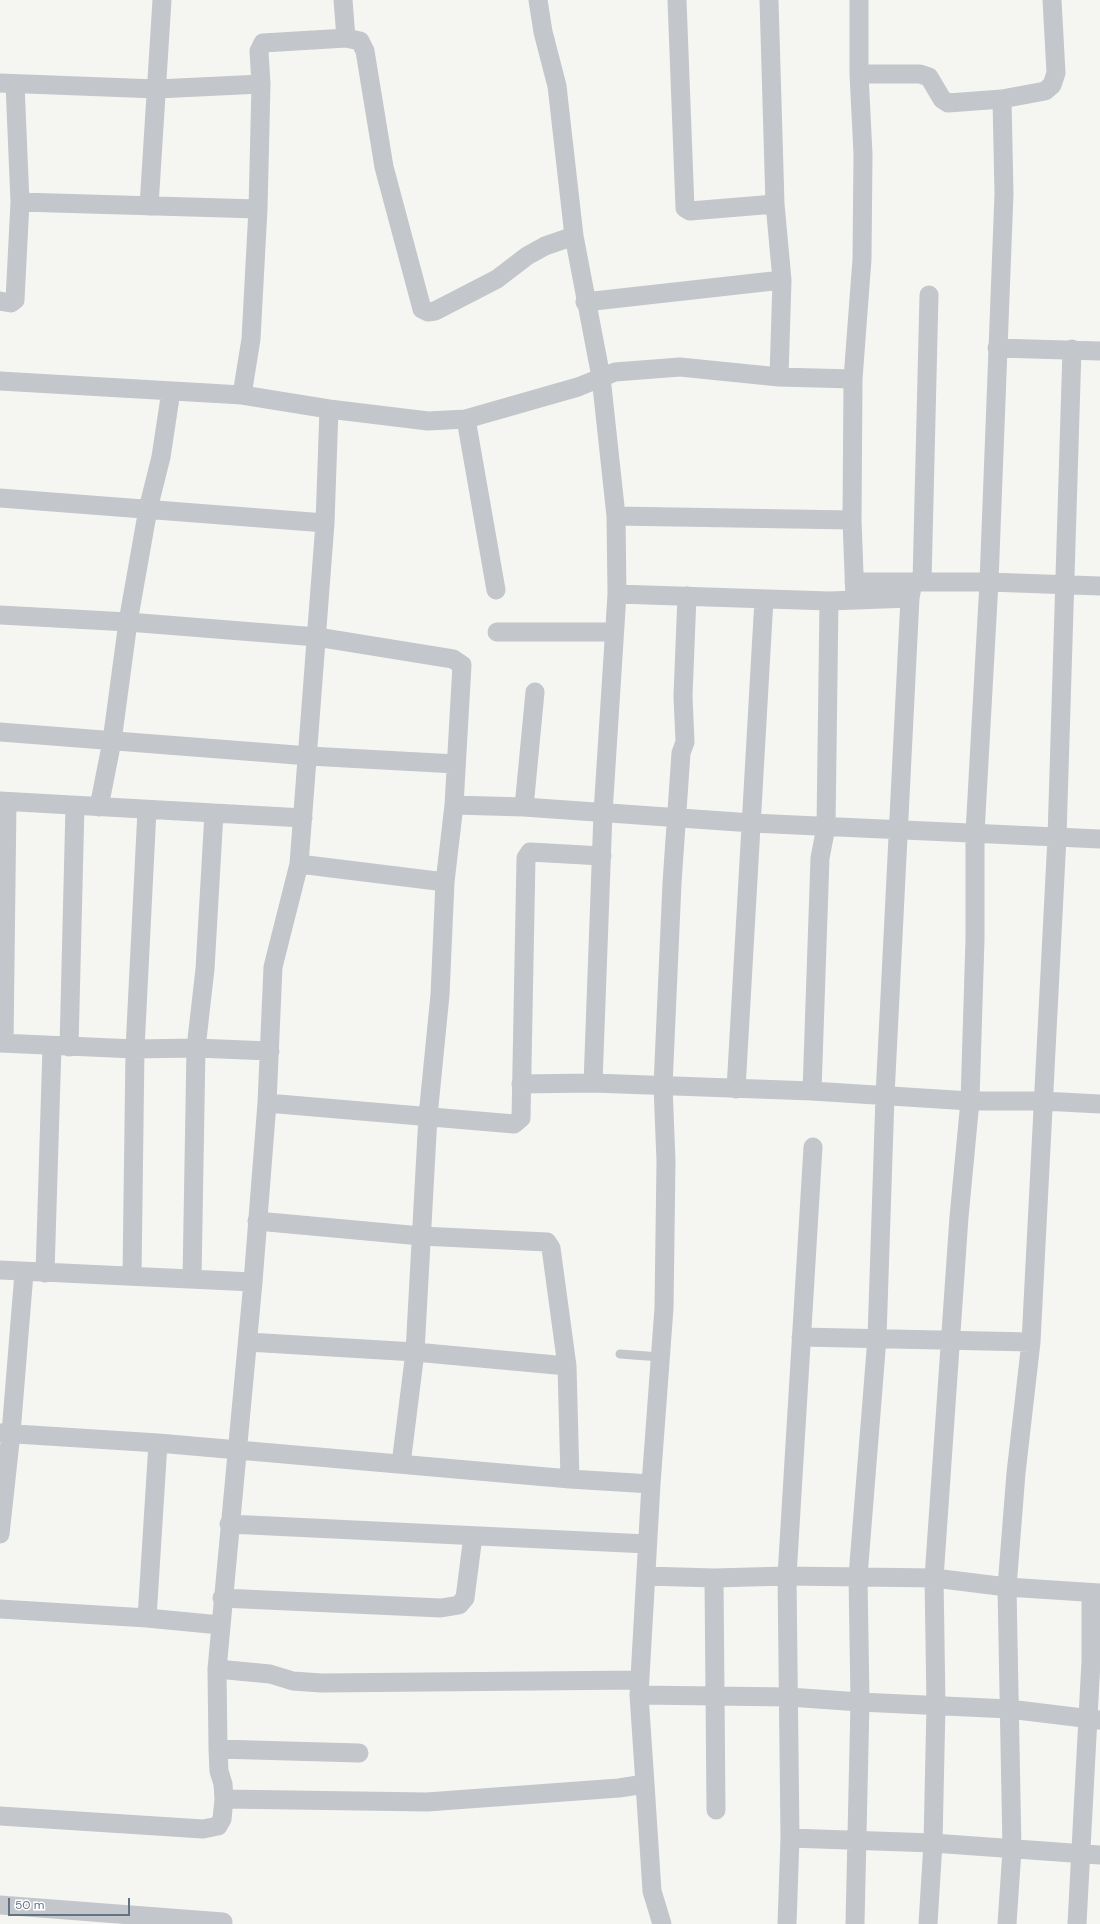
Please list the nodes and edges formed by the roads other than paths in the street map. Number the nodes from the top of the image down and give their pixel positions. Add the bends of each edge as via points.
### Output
1 (162, 0) edge
2 (342, 0) edge
3 (538, 0) edge
4 (677, 0) edge
5 (769, 0) edge
6 (859, 0) edge
7 (1052, 0) edge
8 (346, 38) junction
9 (859, 74) junction
10 (7, 84) edge
11 (261, 84) junction
12 (157, 89) junction
13 (1002, 99) junction
14 (20, 202) junction
15 (774, 204) junction
16 (149, 206) junction
17 (258, 209) junction
18 (574, 236) junction
19 (782, 280) junction
20 (929, 295) dead end
21 (0, 301) edge
22 (585, 302) junction
23 (997, 348) junction
24 (1072, 349) junction
25 (1100, 351) edge
26 (601, 377) junction
27 (779, 377) junction
28 (853, 379) junction
29 (0, 381) edge
30 (171, 390) junction
31 (242, 395) junction
32 (329, 409) junction
33 (466, 419) junction
34 (0, 498) edge
35 (148, 509) junction
36 (616, 516) junction
37 (852, 520) junction
38 (325, 523) junction
39 (989, 582) junction
40 (1064, 585) junction
41 (1100, 586) edge
42 (915, 587) junction
43 (496, 590) dead end
44 (855, 591) junction
45 (617, 594) junction
46 (688, 596) junction
47 (764, 599) junction
48 (829, 601) junction
49 (0, 615) edge
50 (128, 622) junction
51 (497, 632) dead end
52 (614, 632) junction
53 (317, 637) junction
54 (535, 692) dead end
55 (0, 732) edge
56 (112, 741) junction
57 (309, 756) junction
58 (456, 764) junction
59 (4, 802) edge
60 (454, 805) junction
61 (75, 806) junction
62 (98, 807) junction
63 (524, 807) junction
64 (147, 810) junction
65 (603, 812) junction
66 (214, 813) junction
67 (676, 817) junction
68 (303, 818) junction
69 (752, 823) junction
70 (826, 827) junction
71 (898, 830) junction
72 (975, 833) junction
73 (1057, 837) junction
74 (1100, 838) edge
75 (602, 856) junction
76 (299, 864) junction
77 (445, 882) junction
78 (2, 1043) edge
79 (61, 1046) junction
80 (196, 1048) junction
81 (135, 1049) junction
82 (270, 1051) junction
83 (593, 1083) junction
84 (520, 1084) junction
85 (663, 1086) junction
86 (736, 1089) junction
87 (812, 1091) junction
88 (885, 1096) junction
89 (970, 1101) junction
90 (1043, 1101) junction
91 (266, 1103) junction
92 (1100, 1104) edge
93 (428, 1116) junction
94 (813, 1147) dead end
95 (257, 1221) junction
96 (421, 1236) junction
97 (0, 1270) edge
98 (24, 1273) junction
99 (45, 1273) junction
100 (132, 1276) junction
101 (192, 1279) junction
102 (253, 1282) junction
103 (801, 1338) junction
104 (877, 1338) junction
105 (951, 1341) junction
106 (248, 1342) junction
107 (1031, 1342) junction
108 (415, 1352) junction
109 (620, 1354) dead end
110 (660, 1357) junction
111 (567, 1366) junction
112 (6, 1433) edge
113 (158, 1443) junction
114 (239, 1450) junction
115 (401, 1464) junction
116 (570, 1479) junction
117 (651, 1484) junction
118 (230, 1524) junction
119 (0, 1534) edge
120 (473, 1536) junction
121 (647, 1544) junction
122 (646, 1576) junction
123 (787, 1576) junction
124 (858, 1576) junction
125 (714, 1578) junction
126 (934, 1578) junction
127 (1007, 1587) junction
128 (1096, 1593) edge
129 (222, 1598) junction
130 (0, 1609) edge
131 (147, 1618) junction
132 (220, 1626) junction
133 (217, 1670) junction
134 (639, 1687) junction
135 (715, 1695) junction
136 (789, 1697) junction
137 (860, 1702) junction
138 (936, 1705) junction
139 (1009, 1709) junction
140 (1094, 1719) edge
141 (218, 1750) junction
142 (359, 1753) dead end
143 (645, 1784) junction
144 (224, 1799) junction
145 (716, 1810) dead end
146 (0, 1816) edge
147 (790, 1838) junction
148 (857, 1841) junction
149 (932, 1843) junction
150 (1012, 1850) junction
151 (1081, 1854) junction
152 (1100, 1855) edge
153 (0, 1905) edge
154 (223, 1922) dead end
155 (662, 1924) edge
156 (786, 1924) edge
157 (855, 1924) edge
158 (928, 1924) edge
159 (1007, 1924) edge
160 (1077, 1924) edge

1 - 12 street
2 - 8 street
3 - 18 street via 543,32 557,86
4 - 15 street via 685,208 690,211
5 - 15 street
6 - 9 street
7 - 13 street via 1056,73 1052,85 1045,91
8 - 11 street via 263,43 259,51
8 - 18 street via 360,41 365,51 384,167 422,309 428,312 435,311 497,279 545,246
9 - 13 street via 920,74 929,77 942,99 948,102
9 - 28 street via 863,154 862,259
10 - 12 street
10 - 14 street
11 - 12 street
11 - 17 street
12 - 16 street
13 - 23 street via 1004,194
14 - 16 street
14 - 21 street via 15,300 11,303
15 - 19 street
16 - 17 street
17 - 31 street via 251,339
18 - 22 street
19 - 22 street
19 - 27 street
20 - 42 street
22 - 26 street
23 - 24 street
23 - 39 street
24 - 25 street
24 - 40 street
26 - 27 street via 615,372 680,367
26 - 33 street via 578,387
26 - 36 street
27 - 28 street
28 - 37 street
29 - 30 street
30 - 31 street
30 - 35 street via 161,457
31 - 32 street
32 - 33 street via 428,421
32 - 38 street
33 - 43 street
34 - 35 street
35 - 38 street
35 - 50 street
36 - 37 street
36 - 45 street
37 - 44 street
38 - 53 street
39 - 40 street
39 - 42 street
39 - 72 street
40 - 41 street
40 - 73 street
42 - 44 street
42 - 71 street
44 - 48 street
45 - 46 street
45 - 52 street
46 - 47 street
46 - 67 street via 683,696 685,742 681,753
47 - 48 street
47 - 69 street
48 - 70 street
49 - 50 street
50 - 53 street
50 - 56 street
51 - 52 street
52 - 65 street
53 - 57 street
53 - 58 street via 453,659 462,665
54 - 63 street
55 - 56 street
56 - 57 street
56 - 62 street
57 - 58 street
57 - 68 street
58 - 60 street
59 - 61 street
59 - 78 street
60 - 63 street
60 - 77 street
61 - 62 street
61 - 79 street
62 - 64 street
63 - 65 street
64 - 66 street
64 - 81 street
65 - 67 street
65 - 75 street
66 - 68 street
66 - 80 street via 205,962
67 - 69 street
67 - 85 street
68 - 76 street
69 - 70 street
69 - 86 street
70 - 71 street
70 - 87 street via 820,858
71 - 72 street
71 - 88 street
72 - 73 street
72 - 89 street
73 - 74 street
73 - 90 street
75 - 83 street
75 - 84 street via 530,852 526,858
76 - 77 street
76 - 82 street via 273,966
77 - 93 street via 440,995
78 - 79 street
79 - 81 street
79 - 99 street
80 - 81 street
80 - 82 street
80 - 101 street
81 - 100 street
82 - 91 street
83 - 84 street
83 - 85 street
84 - 93 street via 521,1118 514,1124
85 - 86 street
85 - 110 street via 666,1161 664,1308
86 - 87 street
87 - 88 street
88 - 89 street
88 - 104 street
89 - 90 street
89 - 105 street
90 - 92 street
90 - 107 street
91 - 93 street
91 - 95 street
93 - 96 street
94 - 103 street
95 - 96 street
95 - 102 street
96 - 108 street
96 - 111 street via 547,1242 551,1248
97 - 98 street
98 - 99 street
98 - 112 street
99 - 100 street
100 - 101 street
101 - 102 street
102 - 106 street
103 - 104 street
103 - 123 street
104 - 105 street
104 - 124 street
105 - 107 street
105 - 126 street
106 - 108 street
106 - 114 street
107 - 127 street via 1016,1473
108 - 111 street
108 - 115 street
109 - 110 lane
110 - 117 street
111 - 116 street
112 - 113 street
112 - 119 street
113 - 114 street
113 - 131 street
114 - 115 street
114 - 118 street
115 - 116 street
116 - 117 street
117 - 121 street
118 - 120 street
118 - 129 street
120 - 121 street
120 - 129 street via 465,1598 459,1605 441,1608
121 - 122 street
122 - 125 street
122 - 134 street
123 - 124 street
123 - 125 street
123 - 136 street
124 - 126 street
124 - 137 street
125 - 135 street
126 - 127 street
126 - 138 street
127 - 128 street
127 - 139 street
128 - 140 street via 1091,1661
129 - 132 street
130 - 131 street
131 - 132 street
132 - 133 street
133 - 134 street via 270,1674 293,1681 321,1683
133 - 141 street
134 - 135 street
134 - 143 street
135 - 136 street
135 - 145 street
136 - 137 street
136 - 147 street
137 - 138 street
137 - 148 street
138 - 139 street
138 - 149 street
139 - 140 street
139 - 150 street
140 - 151 street
141 - 142 street
141 - 144 street
143 - 144 street via 427,1802
143 - 155 street via 652,1891
144 - 146 street via 222,1819 218,1826 203,1829
147 - 148 street
147 - 156 street
148 - 149 street
148 - 157 street
149 - 150 street
149 - 158 street
150 - 151 street
150 - 159 street
151 - 152 street
151 - 160 street
153 - 154 street

